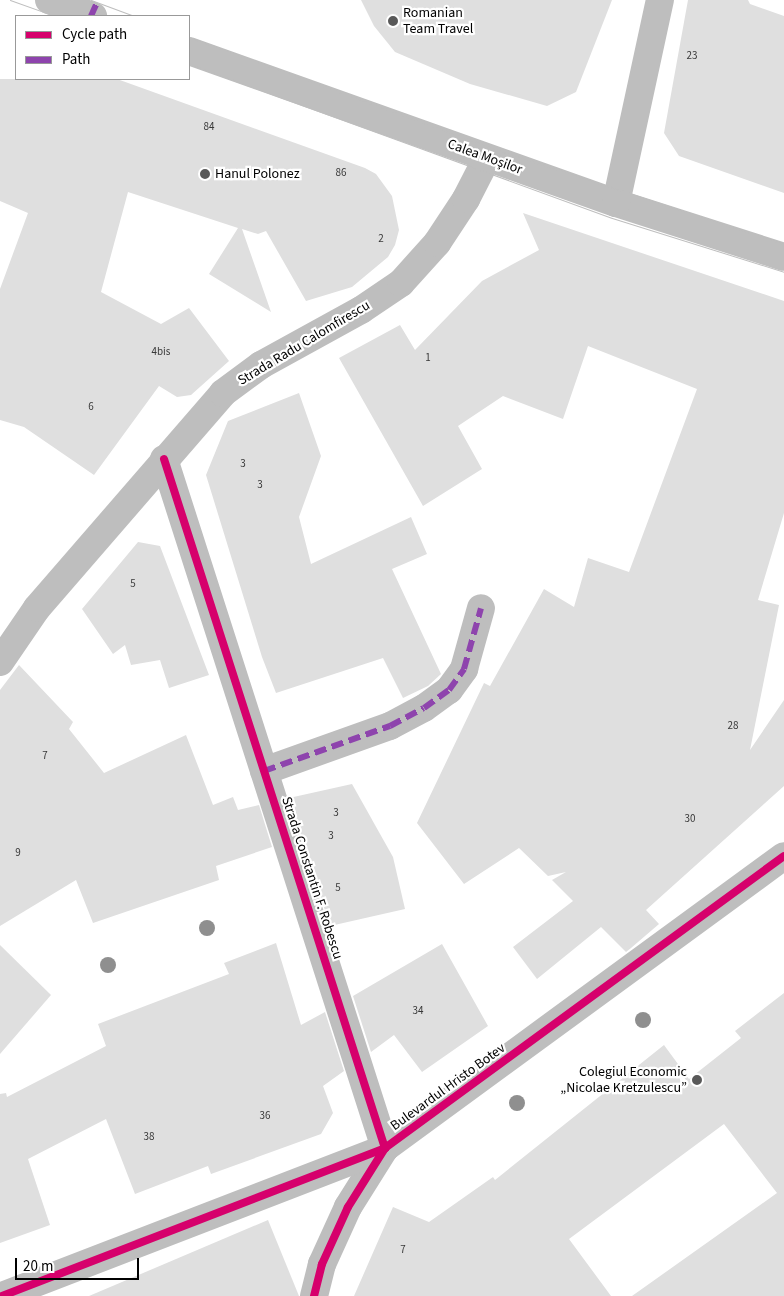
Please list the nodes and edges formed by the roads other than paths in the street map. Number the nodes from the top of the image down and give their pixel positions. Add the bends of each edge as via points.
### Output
1 (49, 0) edge
2 (660, 0) edge
3 (94, 11) edge
4 (190, 51) edge
5 (487, 158) junction
6 (616, 204) junction
7 (784, 257) edge
8 (164, 459) junction
9 (481, 608) dead end
10 (0, 662) edge
11 (264, 771) junction
12 (784, 856) edge
13 (385, 1148) junction
14 (2, 1296) edge
15 (314, 1296) edge

1 - 3 street
2 - 6 street
4 - 5 street, Calea Moșilor
5 - 6 street, Calea Moșilor
5 - 8 street, Strada Radu Calomfirescu via 442,236 401,283 361,310 261,365 222,393
6 - 7 street, Calea Moșilor
8 - 10 street, Strada Radu Calomfirescu via 37,608
8 - 11 street, Strada Constantin F. Robescu
9 - 11 street via 464,669 449,690 424,708 373,734
11 - 13 street, Strada Constantin F. Robescu
12 - 13 street, Bulevardul Hristo Botev
13 - 14 street, Bulevardul Hristo Botev
13 - 15 street via 348,1207 322,1264

